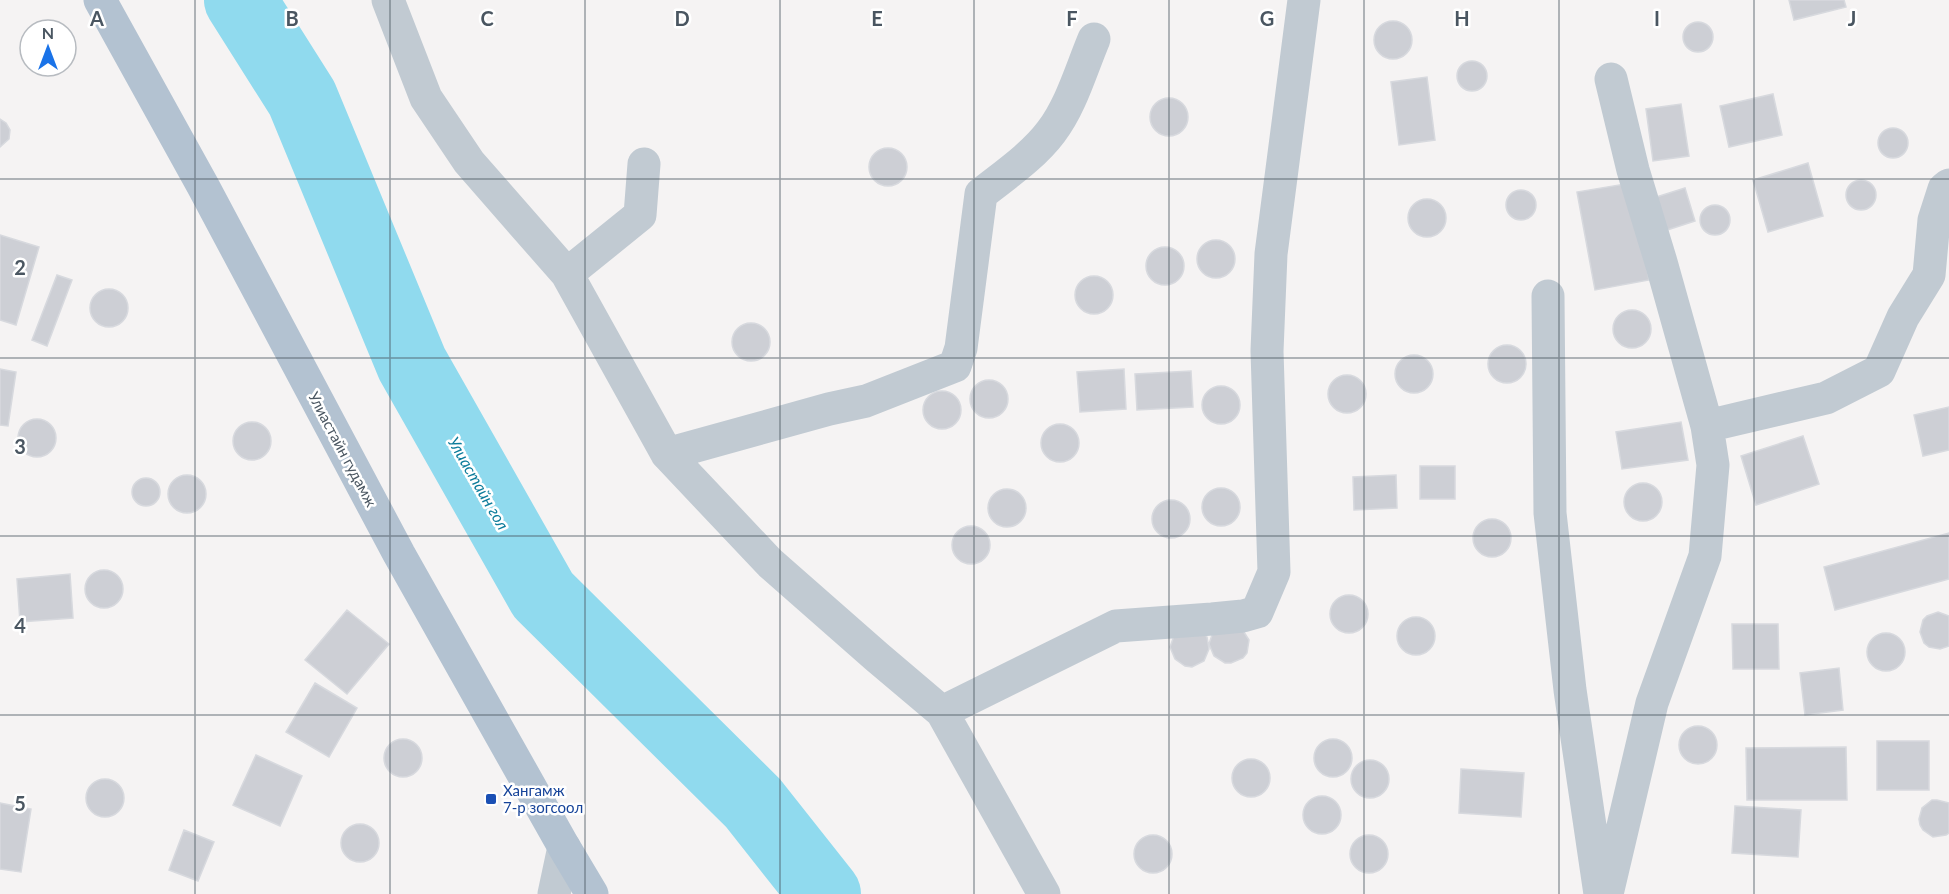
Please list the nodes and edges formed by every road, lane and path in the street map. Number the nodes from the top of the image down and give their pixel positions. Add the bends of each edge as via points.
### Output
1 (100, 0) edge
2 (388, 0) edge
3 (1304, 0) edge
4 (1094, 39) dead end
5 (1611, 79) dead end
6 (644, 164) dead end
7 (1949, 185) edge
8 (567, 274) junction
9 (1548, 296) dead end
10 (1707, 426) junction
11 (667, 454) junction
12 (942, 712) junction
13 (564, 847) junction
14 (555, 894) edge
15 (592, 894) edge
16 (1044, 894) edge
17 (1600, 894) edge
18 (1607, 894) edge

1 - 13 main road, Улиастайн гудамж via 404,564
2 - 8 street via 426,98 469,162
3 - 12 street via 1271,254 1267,351 1274,572 1257,612 1116,626
4 - 11 street via 1052,132 981,194 961,348 955,366 866,401
5 - 10 street via 1633,170
6 - 8 street via 640,215
7 - 10 street via 1944,189 1934,220 1929,275 1879,371 1826,398
8 - 11 street
9 - 17 street via 1550,513 1570,690
10 - 18 street via 1713,465 1706,556 1652,703
11 - 12 street via 770,563
12 - 16 street
13 - 14 street
13 - 15 main road, Улиастайн гудамж

